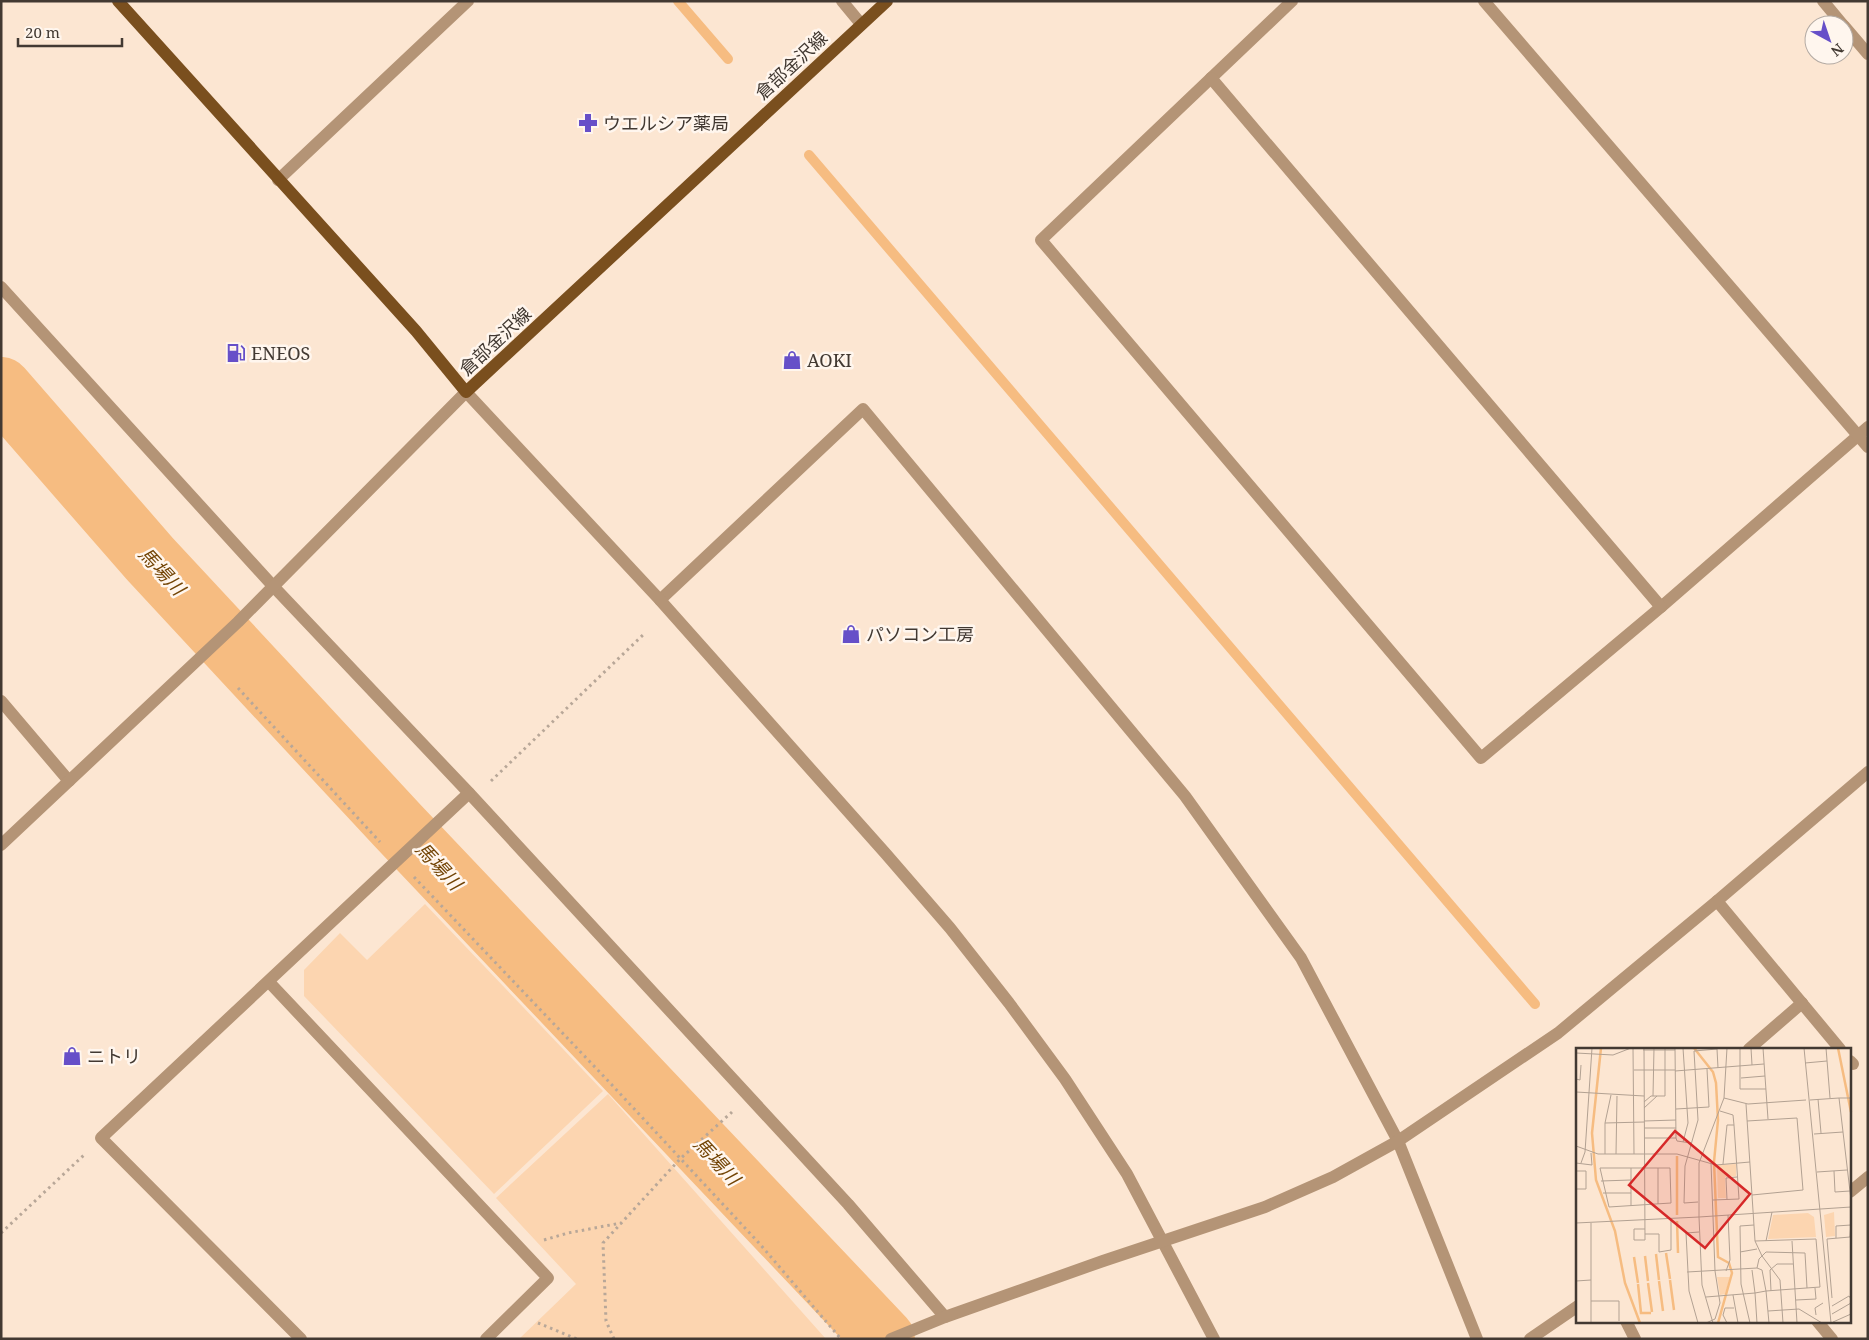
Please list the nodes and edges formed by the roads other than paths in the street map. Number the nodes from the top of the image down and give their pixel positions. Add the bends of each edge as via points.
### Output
1 (118, 1) edge
2 (468, 1) edge
3 (842, 1) edge
4 (887, 1) edge
5 (1292, 1) edge
6 (1484, 1) edge
7 (1823, 1) edge
8 (1835, 15) edge
9 (861, 24) junction
10 (1854, 37) edge
11 (1868, 54) edge
12 (1211, 78) junction
13 (278, 180) junction
14 (1, 287) edge
15 (466, 392) junction
16 (1863, 431) edge
17 (1868, 447) edge
18 (273, 586) junction
19 (660, 600) junction
20 (1661, 607) junction
21 (1, 701) edge
22 (1868, 772) edge
23 (69, 781) junction
24 (471, 796) junction
25 (1, 845) edge
26 (1717, 901) junction
27 (269, 982) junction
28 (1802, 1003) junction
29 (1750, 1048) edge
30 (1839, 1048) edge
31 (1398, 1141) junction
32 (1868, 1177) edge
33 (1852, 1190) edge
34 (1163, 1241) junction
35 (1576, 1307) edge
36 (945, 1316) junction
37 (1626, 1322) edge
38 (1818, 1322) edge
39 (301, 1339) edge
40 (486, 1339) edge
41 (891, 1339) edge
42 (1214, 1339) edge
43 (1477, 1339) edge
44 (1530, 1339) edge
45 (1635, 1339) edge
46 (1832, 1339) edge

1 - 13 main road, 倉部金沢線
2 - 13 street
3 - 9 street
4 - 9 main road, 倉部金沢線
5 - 12 street
6 - 16 street
7 - 8 street
9 - 15 main road, 倉部金沢線
10 - 11 street
12 - 20 street
12 - 20 street via 1041,240 1481,758
13 - 15 main road, 倉部金沢線 via 416,331
14 - 18 street
15 - 18 street
15 - 19 street
16 - 17 street
16 - 20 street
18 - 23 street
18 - 24 street
19 - 31 street via 863,409 1185,796 1301,958
19 - 34 street via 962,943 1065,1080 1127,1174
21 - 23 street
22 - 26 street
23 - 25 street
24 - 27 street
24 - 36 street via 848,1204
26 - 28 street
26 - 31 street via 1558,1033
27 - 39 street via 101,1138
27 - 40 street via 548,1278
28 - 29 street
28 - 30 street
31 - 34 street via 1333,1176 1265,1206
31 - 43 street
32 - 33 street
34 - 36 street
34 - 42 street
35 - 44 street
36 - 41 street
37 - 45 street
38 - 46 street

